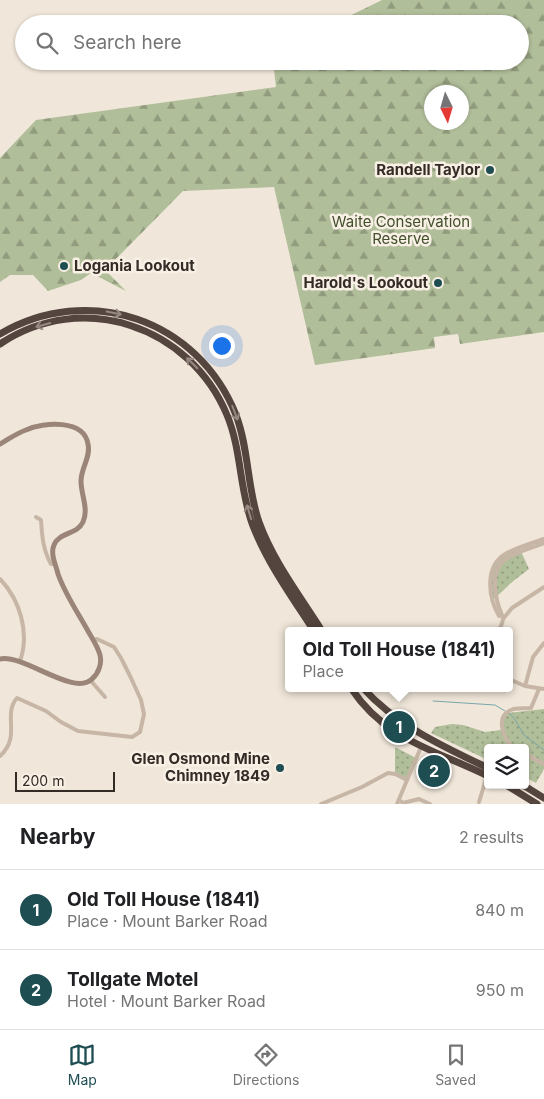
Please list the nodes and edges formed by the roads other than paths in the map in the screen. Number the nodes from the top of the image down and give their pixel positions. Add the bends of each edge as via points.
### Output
1 (0, 334) edge
2 (0, 344) edge
3 (0, 444) edge
4 (36, 517) dead end
5 (544, 539) edge
6 (544, 543) edge
7 (55, 564) junction
8 (0, 579) edge
9 (544, 588) edge
10 (503, 619) junction
11 (312, 627) edge
12 (319, 627) edge
13 (500, 627) edge
14 (93, 640) junction
15 (544, 643) edge
16 (0, 660) edge
17 (20, 661) junction
18 (91, 681) junction
19 (513, 681) edge
20 (525, 686) junction
21 (544, 688) edge
22 (539, 689) junction
23 (353, 692) edge
24 (366, 692) edge
25 (105, 697) dead end
26 (377, 703) junction
27 (412, 727) junction
28 (393, 732) junction
29 (438, 742) junction
30 (510, 744) edge
31 (422, 747) junction
32 (0, 756) edge
33 (529, 756) edge
34 (544, 764) edge
35 (484, 766) edge
36 (484, 774) edge
37 (407, 780) junction
38 (484, 787) edge
39 (529, 788) edge
40 (513, 789) edge
41 (542, 795) edge
42 (398, 802) edge
43 (478, 803) edge
44 (321, 804) edge
45 (430, 804) edge
46 (537, 804) edge

1 -> 12 highway via 51,314 105,311 156,326 199,357 221,385 237,417 254,505 266,540
11 -> 2 highway via 259,541 247,506 228,418 212,386 189,359 144,330 93,318 40,325
3 - 7 street via 28,429 54,425 78,429 87,438 89,452 81,483 84,518 77,529 55,542
4 - 7 street via 40,520 45,550 51,564
5 - 10 street via 507,553 492,569 490,584 497,612
6 - 10 street via 509,556 496,570 495,592
7 - 14 street
8 - 17 street via 11,592 23,621
9 - 10 street via 512,608
10 - 13 street
14 - 18 street via 100,660
14 - 32 street via 114,647 121,658 141,700 144,714 140,732 132,737 78,731 17,698 11,712 12,736
15 - 20 street via 533,657
16 - 17 street
17 - 18 street via 71,682 82,684
18 - 25 street
19 - 20 street
20 - 22 street
21 - 22 street
22 - 30 street via 531,708 516,709 502,720 502,730
23 - 28 highway
24 - 26 highway
26 - 27 highway
26 - 28 highway via 377,713
27 - 29 highway
27 - 31 highway
28 - 31 highway
29 - 31 highway
29 - 35 highway
31 - 36 highway
31 - 37 street
33 - 34 street
37 - 42 street
37 - 44 street via 388,773
38 - 43 street
39 - 41 highway
40 - 46 highway
42 - 45 street via 419,799

